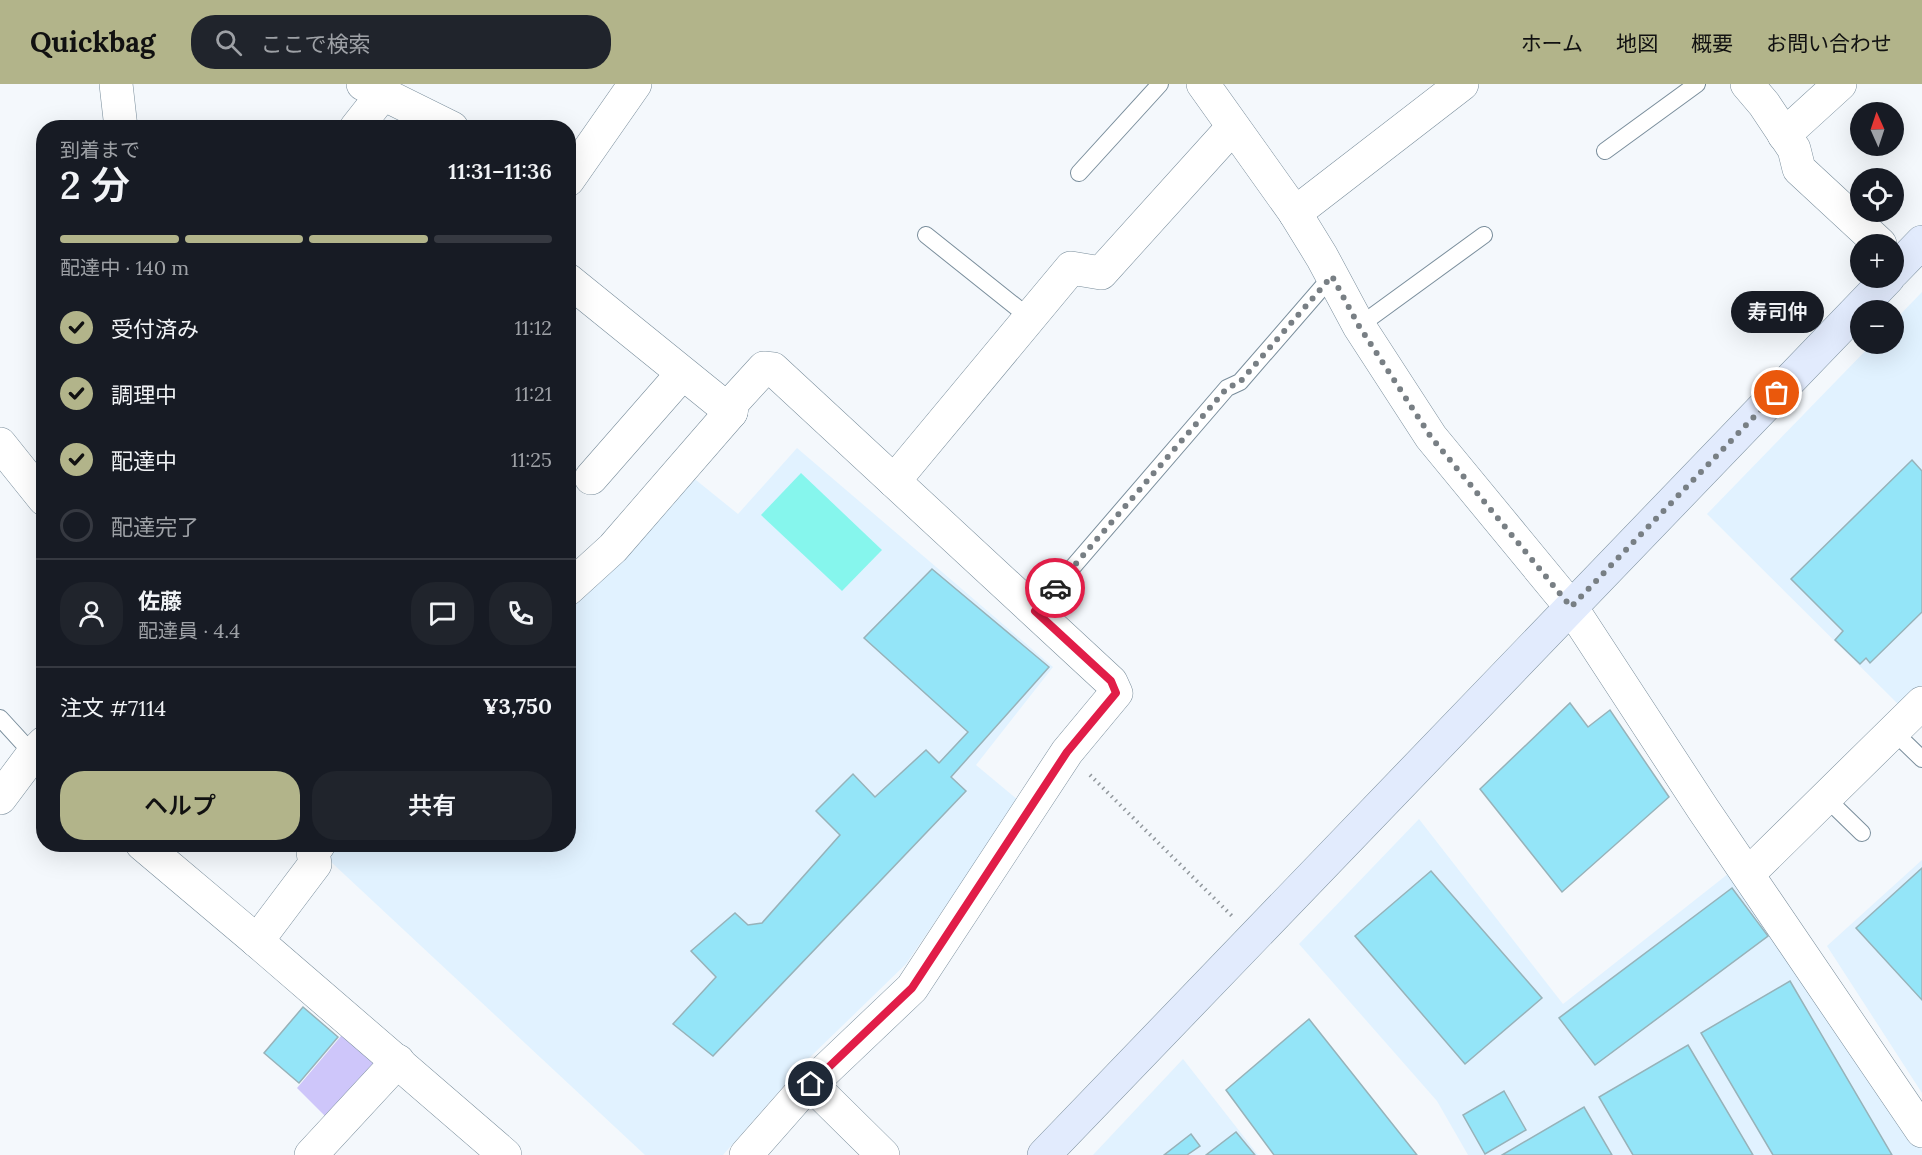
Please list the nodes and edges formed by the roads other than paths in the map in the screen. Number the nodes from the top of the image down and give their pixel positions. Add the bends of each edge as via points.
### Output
1 (116, 84) edge
2 (635, 84) edge
3 (1160, 84) edge
4 (1203, 84) edge
5 (1462, 84) edge
6 (1697, 84) edge
7 (1747, 84) edge
8 (1840, 84) edge
9 (373, 89) edge
10 (120, 120) edge
11 (359, 120) edge
12 (436, 120) edge
13 (1232, 128) junction
14 (1784, 135) junction
15 (1605, 151) dead end
16 (576, 169) edge
17 (1079, 173) dead end
18 (1295, 213) junction
19 (1868, 234) edge
20 (926, 235) dead end
21 (1484, 235) dead end
22 (1332, 276) junction
23 (576, 287) edge
24 (1870, 288) edge
25 (1030, 318) junction
26 (1359, 326) junction
27 (682, 374) junction
28 (731, 412) junction
29 (0, 444) edge
30 (591, 478) dead end
31 (894, 481) junction
32 (36, 489) edge
33 (576, 582) edge
34 (1571, 607) junction
35 (1035, 611) junction
36 (1922, 703) edge
37 (0, 718) edge
38 (1894, 732) junction
39 (36, 750) edge
40 (36, 758) edge
41 (1922, 759) edge
42 (0, 798) edge
43 (1826, 798) junction
44 (1862, 833) dead end
45 (151, 852) edge
46 (313, 852) edge
47 (1748, 874) junction
48 (257, 941) junction
49 (398, 1061) junction
50 (811, 1084) junction
51 (1922, 1131) edge
52 (311, 1155) edge
53 (505, 1155) edge
54 (746, 1155) edge
55 (883, 1155) edge
56 (1044, 1155) edge

1 - 10 street
2 - 16 street
3 - 17 lane
4 - 13 street
5 - 18 street
6 - 15 lane
7 - 14 street
8 - 14 street
9 - 11 street
9 - 12 street
13 - 18 street
13 - 25 street via 1101,273 1071,267
14 - 19 street via 1794,149 1799,169
18 - 22 street
20 - 25 lane
21 - 26 lane
22 - 26 street
22 - 35 lane via 1240,382 1227,388
23 - 27 street
24 - 34 street
25 - 31 street
26 - 34 street via 1431,437
27 - 28 street
27 - 30 street
28 - 31 street via 733,402 764,368 773,369
28 - 33 street via 613,548
29 - 32 street
31 - 35 street
34 - 47 street
34 - 56 street
35 - 50 street via 1111,681 1116,693 1067,752 912,988
36 - 38 street
37 - 39 lane
38 - 41 lane
38 - 43 street
40 - 42 street
43 - 44 lane
43 - 47 street
45 - 48 street
46 - 48 street via 315,864
47 - 51 street
48 - 49 street
49 - 52 street
49 - 53 street
50 - 54 street
50 - 55 street

